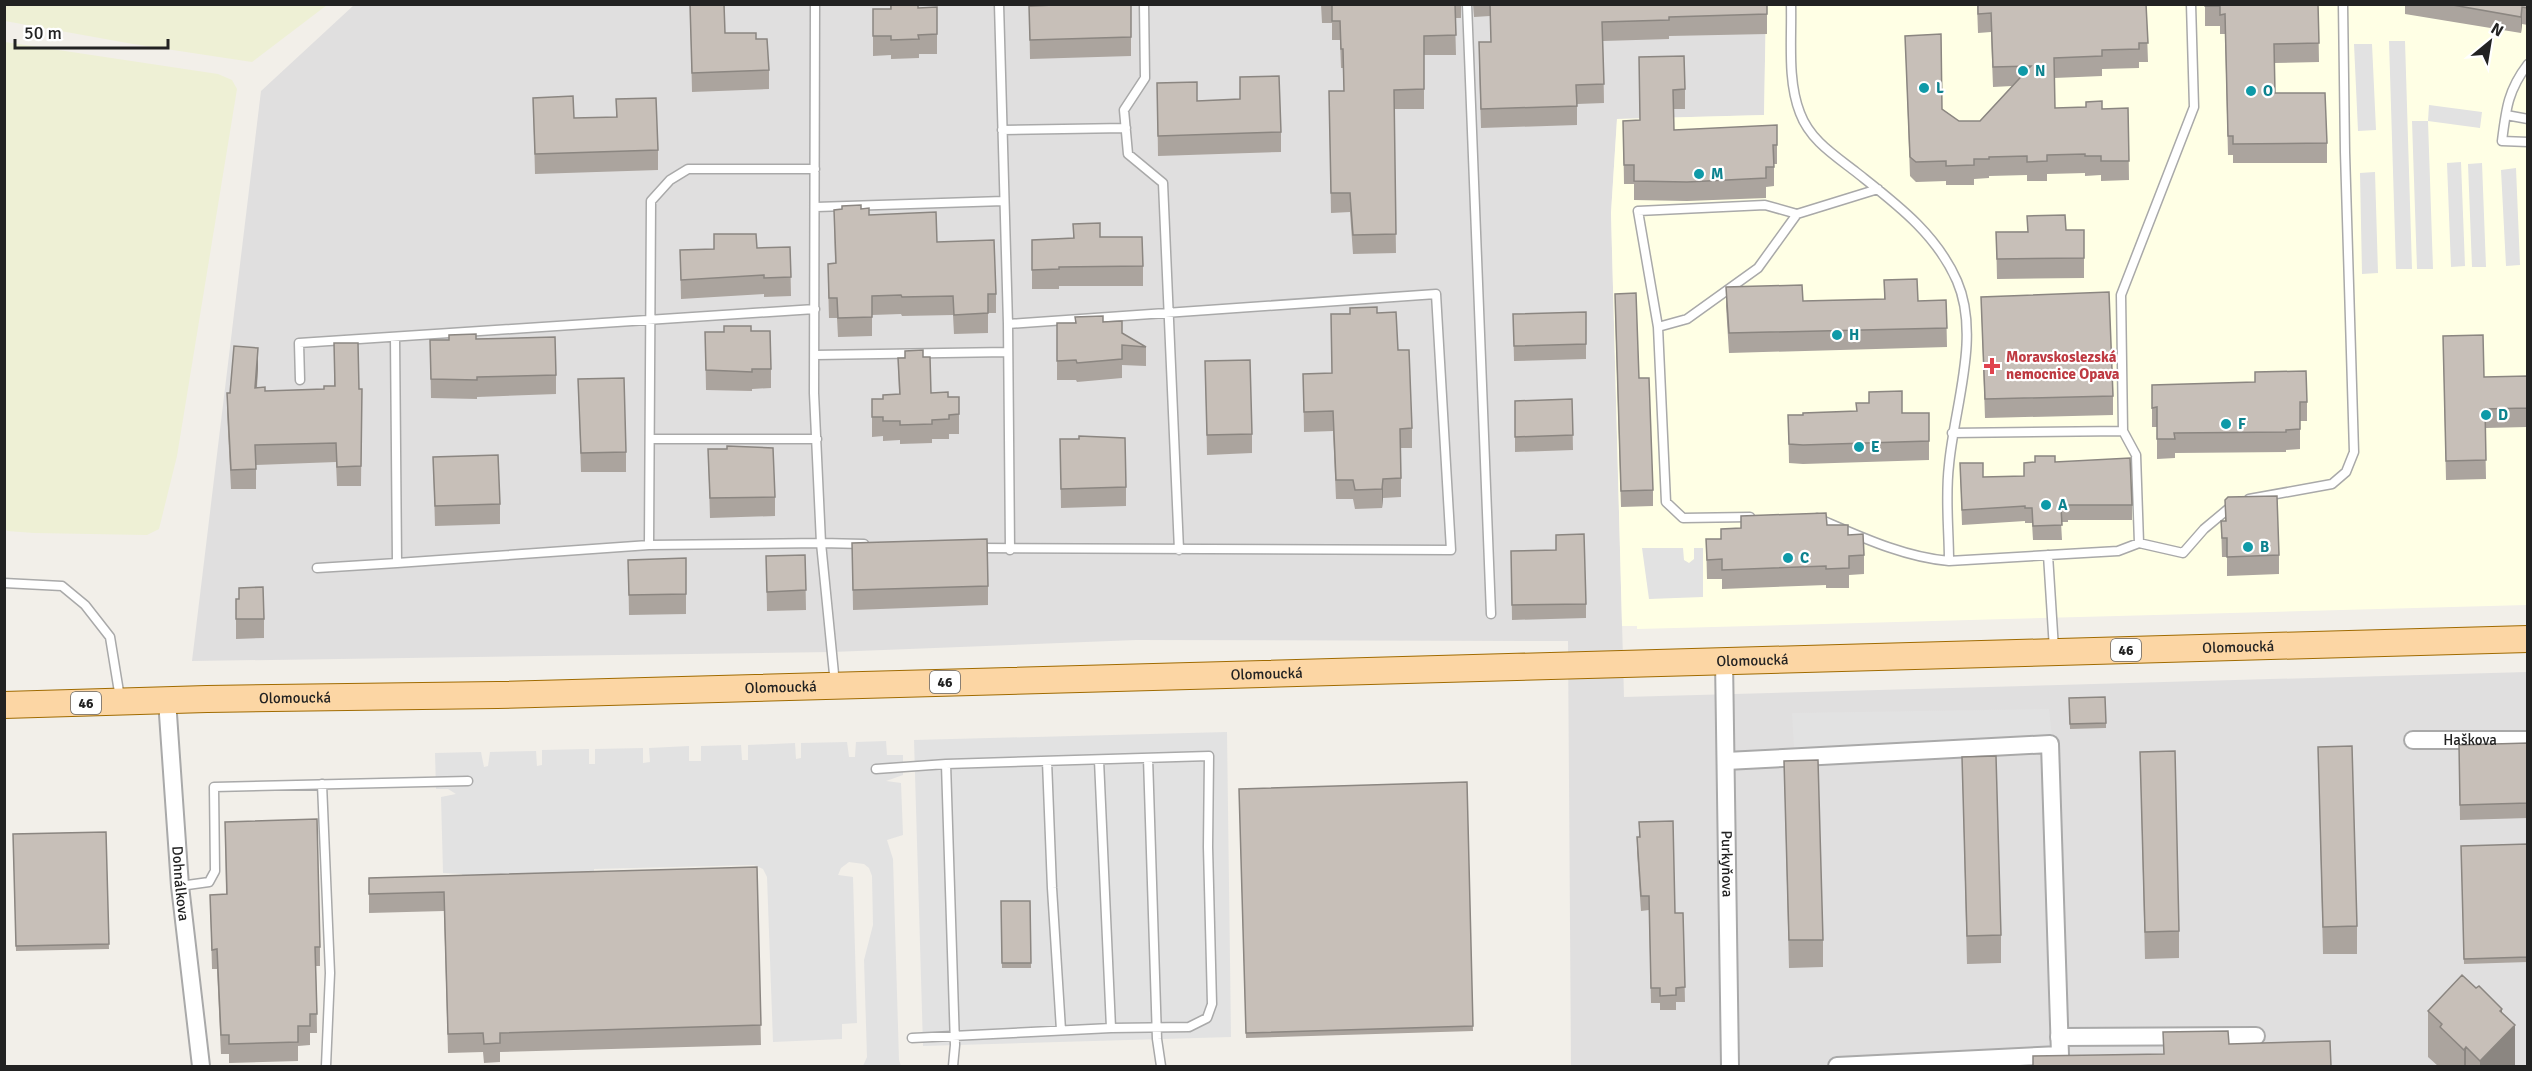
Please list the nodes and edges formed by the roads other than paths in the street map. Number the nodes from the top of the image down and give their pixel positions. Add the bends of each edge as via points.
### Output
1 (815, 4) edge
2 (999, 4) edge
3 (1144, 4) edge
4 (1467, 4) edge
5 (1791, 4) edge
6 (2191, 4) edge
7 (2343, 4) edge
8 (2528, 64) edge
9 (2506, 115) junction
10 (2528, 119) edge
11 (1126, 128) junction
12 (1002, 130) junction
13 (2528, 142) edge
14 (815, 168) junction
15 (1878, 189) junction
16 (1004, 201) junction
17 (816, 207) junction
18 (1797, 214) junction
19 (815, 309) junction
20 (1167, 313) junction
21 (651, 320) junction
22 (1008, 324) junction
23 (1658, 327) junction
24 (395, 337) junction
25 (1008, 352) junction
26 (815, 355) junction
27 (300, 380) dead end
28 (2123, 431) junction
29 (1952, 433) junction
30 (650, 439) junction
31 (817, 439) junction
32 (1812, 516) edge
33 (1765, 517) edge
34 (821, 543) junction
35 (2139, 543) junction
36 (869, 544) edge
37 (650, 546) junction
38 (963, 548) edge
39 (1011, 550) junction
40 (1179, 550) junction
41 (2048, 555) junction
42 (1949, 561) junction
43 (397, 563) junction
44 (317, 568) dead end
45 (4, 583) edge
46 (1491, 614) dead end
47 (2528, 639) edge
48 (2055, 652) junction
49 (1724, 660) junction
50 (835, 685) junction
51 (167, 700) junction
52 (121, 702) junction
53 (4, 705) edge
54 (2413, 740) dead end
55 (2528, 740) edge
56 (1148, 758) junction
57 (1099, 760) junction
58 (1047, 761) junction
59 (1726, 761) junction
60 (946, 764) junction
61 (876, 769) dead end
62 (468, 781) dead end
63 (322, 784) junction
64 (180, 886) junction
65 (1156, 1027) junction
66 (1111, 1028) junction
67 (1061, 1030) junction
68 (955, 1035) junction
69 (2059, 1036) junction
70 (2256, 1036) dead end
71 (912, 1038) dead end
72 (201, 1066) edge
73 (326, 1066) edge
74 (953, 1066) edge
75 (1161, 1066) edge
76 (1730, 1066) edge
77 (1837, 1066) edge

1 - 14 lane
2 - 12 lane
3 - 11 lane via 1144,78 1124,110
4 - 46 lane
5 - 15 lane via 1792,76 1800,113 1815,139
6 - 28 lane via 2194,107 2121,295
7 - 35 lane via 2355,452 2346,472 2332,484 2231,505 2183,553
8 - 9 lane via 2508,96
9 - 10 lane
9 - 13 lane via 2502,141
11 - 12 lane
11 - 20 lane via 1128,154 1163,183
12 - 16 lane
14 - 17 lane
14 - 21 lane via 688,169 670,180 651,201
15 - 18 lane
15 - 29 lane via 1912,217 1940,250 1957,282 1966,313 1967,346
16 - 17 lane
16 - 22 lane
17 - 19 lane
18 - 23 lane via 1758,268 1687,319
18 - 23 lane via 1765,205 1638,211
19 - 21 lane
19 - 26 lane
20 - 22 lane
20 - 40 lane
20 - 40 lane via 1436,294 1450,550
21 - 24 lane
21 - 30 lane
22 - 25 lane
23 - 33 lane via 1666,502 1683,518
24 - 27 lane via 299,343
24 - 43 lane
25 - 26 lane
25 - 39 lane
26 - 31 lane
28 - 29 lane
28 - 35 lane via 2136,455
29 - 42 lane via 1948,469
30 - 31 lane
30 - 37 lane
31 - 34 lane
32 - 42 lane via 1929,560
34 - 36 lane
34 - 37 lane
34 - 50 lane
35 - 41 lane via 2118,551
37 - 43 lane
38 - 39 lane
39 - 40 lane
41 - 42 lane
41 - 48 lane
43 - 44 lane
45 - 52 lane via 62,586 85,604 110,637
47 - 48 main road, Olomoucká / 46
48 - 49 main road, Olomoucká / 46
49 - 50 main road, Olomoucká / 46
49 - 59 street, Purkyňova
50 - 51 main road, Olomoucká / 46
51 - 52 main road, Olomoucká / 46
51 - 64 street, Dohnálkova
52 - 53 main road, Olomoucká / 46
54 - 55 street, Haškova
56 - 57 lane
56 - 65 lane
56 - 65 lane via 1209,756 1212,1004 1208,1018 1189,1027
57 - 58 lane
57 - 66 lane
58 - 60 lane
58 - 67 lane
59 - 69 street via 2050,744
59 - 76 street, Purkyňova
60 - 61 lane
60 - 68 lane
62 - 63 lane
63 - 64 lane via 214,787 215,871 209,882
63 - 73 lane via 330,973
64 - 72 street, Dohnálkova
65 - 66 lane
65 - 75 lane
66 - 67 lane
67 - 68 lane
68 - 71 lane
68 - 74 lane
69 - 70 street
69 - 77 street via 2060,1054

